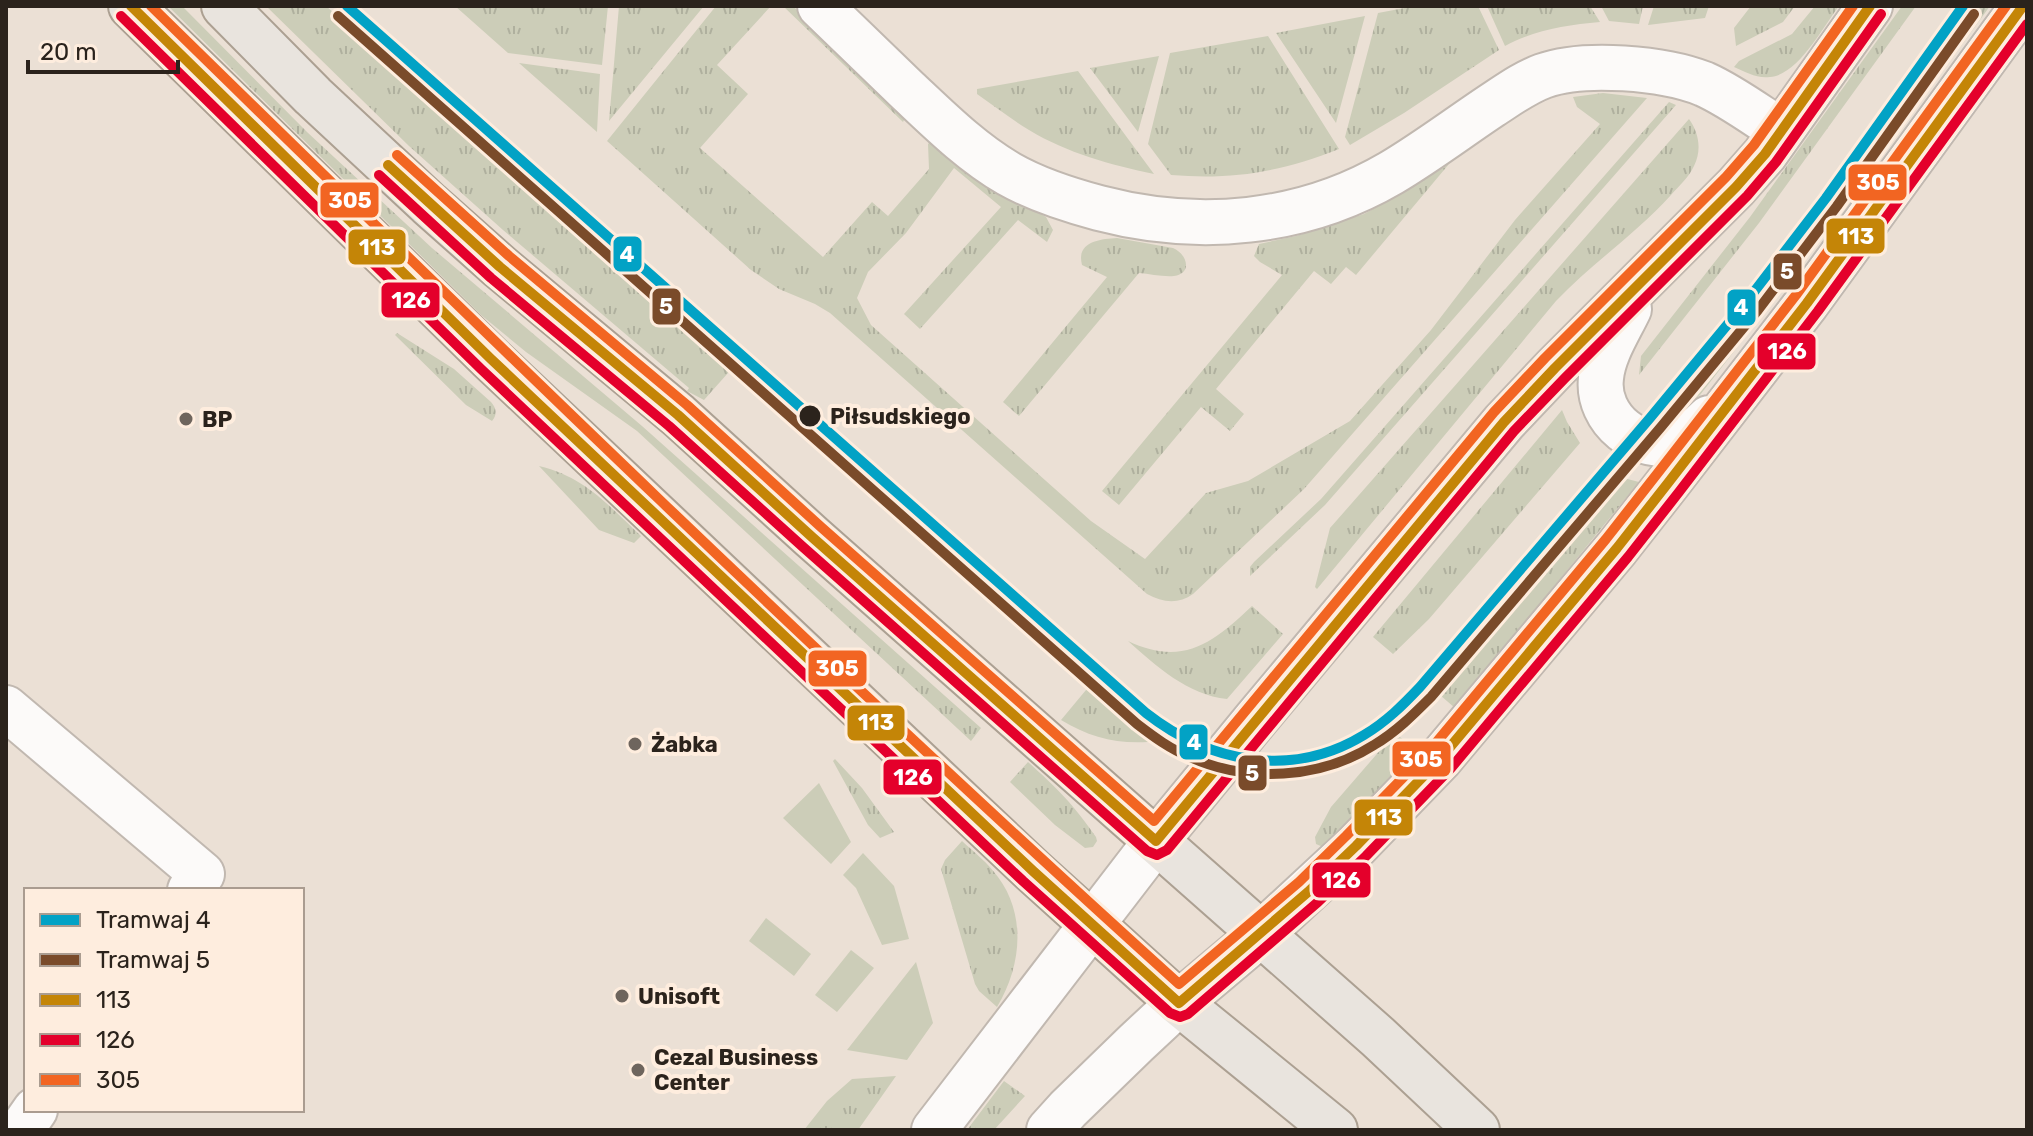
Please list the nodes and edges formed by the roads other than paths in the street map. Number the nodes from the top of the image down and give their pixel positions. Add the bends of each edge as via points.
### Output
1 (131, 6) edge
2 (224, 6) edge
3 (820, 6) edge
4 (1870, 6) edge
5 (2023, 6) edge
6 (1781, 131) junction
7 (1641, 281) junction
8 (1733, 396) junction
9 (6, 708) edge
10 (1156, 841) junction
11 (192, 888) edge
12 (1091, 925) junction
13 (1261, 934) junction
14 (1179, 1003) junction
15 (34, 1112) edge
16 (21, 1130) edge
17 (934, 1130) edge
18 (1049, 1130) edge
19 (1335, 1130) edge
20 (1477, 1130) edge

1 - 12 main road via 491,359
2 - 10 main road via 429,204 678,415
3 - 6 street via 932,114 1009,174 1059,196 1168,222 1270,217 1358,191 1518,89 1575,70 1678,76 1705,85
4 - 6 street
5 - 8 street
6 - 7 street via 1736,187
7 - 8 street via 1600,381 1613,421 1647,442 1677,441 1695,432
7 - 10 street via 1504,422
8 - 13 street via 1617,548 1440,759
9 - 11 street via 202,874
10 - 12 street
10 - 13 main road
12 - 14 main road
12 - 17 street
13 - 14 street
13 - 20 main road
14 - 18 street
14 - 19 main road
15 - 16 street

